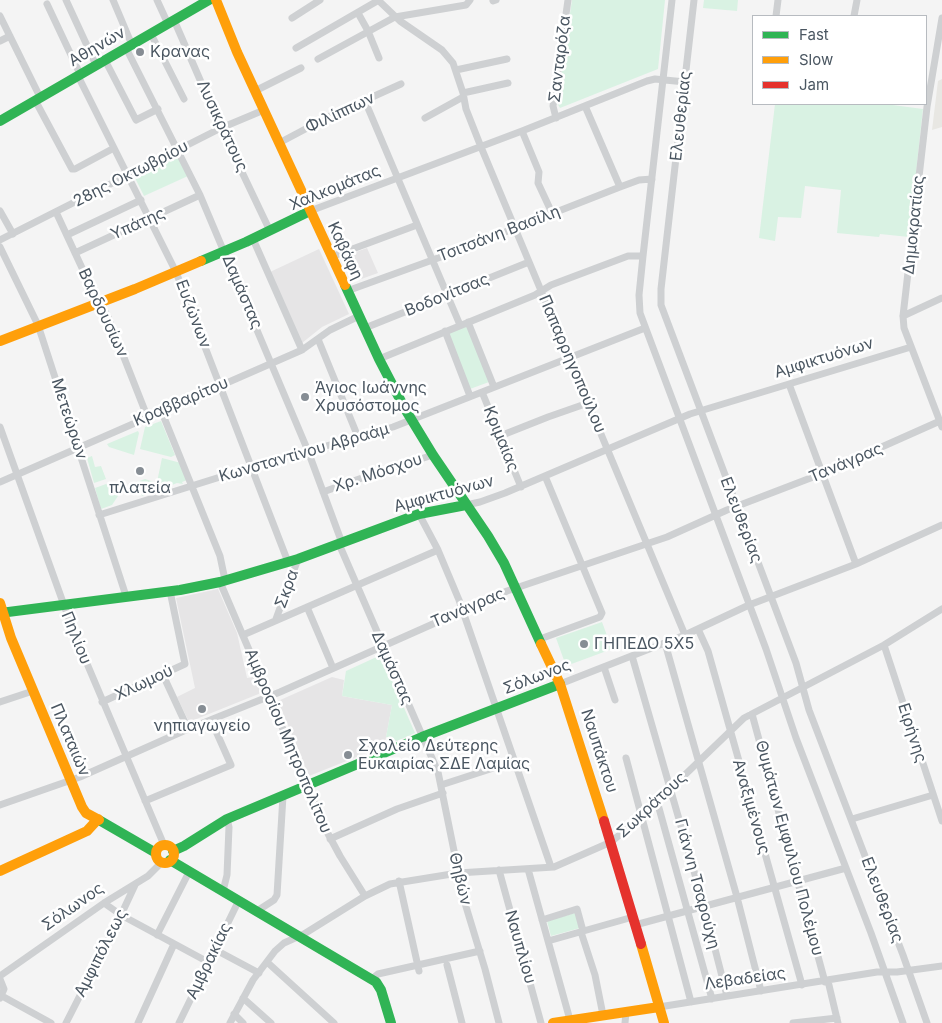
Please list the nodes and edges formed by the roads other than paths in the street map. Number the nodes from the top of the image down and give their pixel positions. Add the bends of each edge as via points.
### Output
1 (66, 0) edge
2 (113, 0) edge
3 (157, 0) edge
4 (209, 0) edge
5 (216, 0) edge
6 (320, 0) edge
7 (378, 0) edge
8 (568, 0) edge
9 (672, 0) edge
10 (694, 0) edge
11 (778, 0) edge
12 (856, 0) edge
13 (468, 3) edge
14 (48, 4) dead end
15 (358, 13) junction
16 (776, 15) edge
17 (854, 15) edge
18 (0, 16) edge
19 (395, 17) junction
20 (292, 18) dead end
21 (942, 18) edge
22 (171, 22) junction
23 (368, 31) junction
24 (151, 34) junction
25 (10, 36) junction
26 (0, 40) edge
27 (129, 46) junction
28 (296, 48) dead end
29 (379, 58) dead end
30 (318, 59) dead end
31 (506, 59) dead end
32 (101, 62) junction
33 (301, 68) dead end
34 (456, 70) junction
35 (79, 75) junction
36 (663, 80) junction
37 (508, 82) dead end
38 (685, 82) junction
39 (401, 84) dead end
40 (255, 91) junction
41 (463, 95) junction
42 (38, 99) junction
43 (184, 99) dead end
44 (365, 100) junction
45 (585, 106) junction
46 (158, 109) junction
47 (264, 110) junction
48 (425, 118) dead end
49 (556, 118) junction
50 (0, 121) edge
51 (221, 128) junction
52 (522, 132) junction
53 (279, 142) junction
54 (482, 147) junction
55 (114, 148) junction
56 (178, 149) junction
57 (128, 175) junction
58 (398, 179) junction
59 (652, 179) junction
60 (620, 187) junction
61 (200, 196) junction
62 (141, 200) junction
63 (0, 211) edge
64 (56, 212) junction
65 (310, 212) junction
66 (552, 214) junction
67 (150, 219) junction
68 (417, 225) junction
69 (515, 228) junction
70 (270, 231) junction
71 (12, 234) junction
72 (67, 235) junction
73 (253, 239) junction
74 (0, 240) edge
75 (0, 247) edge
76 (225, 251) junction
77 (75, 253) junction
78 (643, 256) junction
79 (332, 257) junction
80 (432, 260) junction
81 (529, 262) junction
82 (176, 272) junction
83 (347, 291) junction
84 (542, 291) junction
85 (447, 295) junction
86 (942, 298) edge
87 (100, 302) junction
88 (359, 316) junction
89 (903, 316) junction
90 (468, 322) junction
91 (38, 325) junction
92 (460, 325) junction
93 (365, 328) junction
94 (645, 328) junction
95 (445, 331) junction
96 (318, 339) junction
97 (0, 341) edge
98 (912, 347) junction
99 (302, 350) junction
100 (569, 357) junction
101 (379, 358) junction
102 (271, 363) junction
103 (789, 384) junction
104 (221, 385) junction
105 (494, 387) junction
106 (482, 392) junction
107 (470, 396) junction
108 (588, 403) junction
109 (161, 410) junction
110 (700, 410) junction
111 (147, 416) junction
112 (678, 418) junction
113 (411, 420) junction
114 (941, 424) edge
115 (0, 427) edge
116 (500, 436) junction
117 (358, 437) junction
118 (78, 447) junction
119 (608, 450) junction
120 (308, 452) junction
121 (433, 455) junction
122 (252, 467) junction
123 (17, 474) junction
124 (821, 474) junction
125 (545, 476) junction
126 (0, 482) edge
127 (192, 487) junction
128 (521, 487) junction
129 (323, 492) junction
130 (466, 505) junction
131 (736, 507) junction
132 (419, 514) junction
133 (99, 515) junction
134 (716, 515) junction
135 (942, 525) edge
136 (340, 544) junction
137 (648, 544) junction
138 (438, 550) junction
139 (293, 560) junction
140 (856, 564) junction
141 (583, 566) junction
142 (223, 581) junction
143 (356, 586) junction
144 (516, 588) junction
145 (170, 591) junction
146 (126, 596) junction
147 (770, 596) junction
148 (63, 604) junction
149 (749, 605) junction
150 (306, 606) junction
151 (942, 609) edge
152 (1, 610) edge
153 (462, 610) junction
154 (276, 619) junction
155 (698, 628) junction
156 (243, 635) junction
157 (686, 635) junction
158 (540, 639) junction
159 (665, 643) junction
160 (884, 645) junction
161 (382, 646) junction
162 (632, 656) junction
163 (604, 667) junction
164 (333, 668) junction
165 (163, 674) junction
166 (560, 684) junction
167 (803, 686) junction
168 (33, 691) junction
169 (270, 696) junction
170 (783, 697) junction
171 (615, 700) dead end
172 (0, 702) edge
173 (102, 702) junction
174 (496, 709) junction
175 (752, 714) junction
176 (211, 720) junction
177 (188, 729) junction
178 (730, 730) junction
179 (422, 736) junction
180 (126, 757) junction
181 (626, 758) dead end
182 (699, 760) junction
183 (514, 761) junction
184 (70, 780) junction
185 (441, 785) junction
186 (307, 786) junction
187 (670, 788) junction
188 (443, 793) junction
189 (933, 795) junction
190 (283, 796) junction
191 (145, 801) junction
192 (657, 801) junction
193 (0, 805) edge
194 (641, 817) junction
195 (98, 819) junction
196 (228, 819) junction
197 (852, 819) junction
198 (942, 821) edge
199 (330, 839) junction
200 (611, 842) junction
201 (165, 854) junction
202 (551, 867) junction
203 (846, 868) junction
204 (528, 869) junction
205 (499, 870) junction
206 (0, 871) edge
207 (189, 872) junction
208 (458, 873) junction
209 (798, 881) junction
210 (399, 882) junction
211 (135, 883) junction
212 (774, 888) junction
213 (223, 891) junction
214 (365, 896) junction
215 (737, 898) junction
216 (239, 900) junction
217 (104, 903) junction
218 (704, 906) junction
219 (257, 911) junction
220 (688, 911) junction
221 (121, 915) junction
222 (669, 916) junction
223 (542, 920) junction
224 (634, 921) junction
225 (582, 931) junction
226 (157, 935) junction
227 (299, 937) junction
228 (548, 941) junction
229 (174, 944) junction
230 (214, 949) junction
231 (480, 951) junction
232 (208, 962) junction
233 (267, 962) junction
234 (447, 965) dead end
235 (942, 966) edge
236 (418, 968) junction
237 (909, 971) junction
238 (885, 972) junction
239 (259, 973) junction
240 (0, 978) edge
241 (372, 979) junction
242 (826, 982) junction
243 (802, 986) junction
244 (761, 992) junction
245 (727, 996) junction
246 (1, 997) edge
247 (243, 998) junction
248 (712, 999) junction
249 (692, 1002) junction
250 (659, 1008) junction
251 (234, 1014) junction
252 (603, 1015) junction
253 (625, 1018) edge
254 (570, 1020) junction
255 (838, 1020) edge
256 (51, 1023) edge
257 (66, 1023) edge
258 (138, 1023) edge
259 (179, 1023) edge
260 (230, 1023) edge
261 (243, 1023) edge
262 (272, 1023) edge
263 (334, 1023) edge
264 (391, 1023) edge
265 (462, 1023) edge
266 (498, 1023) edge
267 (541, 1023) edge
268 (553, 1023) edge
269 (664, 1023) edge
270 (793, 1023) edge
271 (903, 1023) edge
272 (927, 1023) edge

1 - 32 street
2 - 27 street, Δαμάστας
3 - 22 street, Λυσικράτους
4 - 22 street, Αθηνών
5 - 40 street, Καβάφη
6 - 20 street
7 - 15 street
7 - 19 street, Παπαρρηγοπούλου
8 - 49 street, Σανταρόζα via 553,106
9 - 36 street, Ελευθερίας
10 - 38 street, Ελευθερίας
11 - 16 street
12 - 17 street
13 - 19 street
14 - 35 street, Ευζώνων
15 - 23 street
15 - 28 street
18 - 25 street
19 - 23 street
19 - 34 street, Παπαρρηγοπούλου via 442,50
21 - 89 street, Δημοκρατίας via 927,106
22 - 24 street, Αθηνών
22 - 51 street, Λυσικράτους
23 - 29 street
23 - 30 street
24 - 27 street, Αθηνών
24 - 43 street
25 - 26 street
25 - 42 street
27 - 32 street, Αθηνών
27 - 46 street, Δαμάστας
31 - 34 street
32 - 35 street, Αθηνών
32 - 46 street via 136,120
33 - 40 street
34 - 41 street, Παπαρρηγοπούλου
35 - 42 street, Αθηνών
35 - 55 street, Ευζώνων
36 - 38 street, Χαλκομάτας
36 - 45 street, Χαλκομάτας via 647,81
36 - 59 street, Ελευθερίας
37 - 41 street
38 - 110 street, Ελευθερίας via 660,298
39 - 44 street, Φιλίππων
40 - 47 street, Καβάφη
41 - 48 street
41 - 54 street, Παπαρρηγοπούλου
42 - 50 street, Αθηνών
42 - 55 street via 72,169
44 - 53 street, Φιλίππων
44 - 58 street
45 - 49 street, Χαλκομάτας
45 - 60 street
46 - 56 street, Δαμάστας
47 - 51 street, 28ης Οκτωβρίου
47 - 53 street, Καβάφη
49 - 52 street, Χαλκομάτας
51 - 56 street, 28ης Οκτωβρίου
51 - 70 street, Λυσικράτους
52 - 54 street, Χαλκομάτας
52 - 66 street
53 - 65 street, Καβάφη
54 - 58 street, Χαλκομάτας
54 - 69 street, Παπαρρηγοπούλου
55 - 57 street, Ευζώνων
56 - 57 street, 28ης Οκτωβρίου
56 - 61 street, Δαμάστας
57 - 62 street, Ευζώνων
57 - 64 street, 28ης Οκτωβρίου
58 - 65 street, Χαλκομάτας
58 - 68 street
59 - 60 street, Τσιτσάνη Βασίλη
59 - 78 street, Ελευθερίας
60 - 66 street, Τσιτσάνη Βασίλη
61 - 67 street, Υπάτης
61 - 76 street, Δαμάστας
62 - 67 street, Ευζώνων
62 - 72 street
63 - 71 street
64 - 71 street, 28ης Οκτωβρίου
64 - 72 street, Βαρδουσίων
65 - 70 street, Χαλκομάτας
65 - 79 street, Καβάφη
66 - 69 street, Τσιτσάνη Βασίλη
67 - 77 street, Υπάτης
67 - 82 street, Ευζώνων
68 - 79 street
68 - 80 street
69 - 80 street, Τσιτσάνη Βασίλη
69 - 81 street, Παπαρρηγοπούλου
70 - 73 street, Χαλκομάτας
71 - 74 street, 28ης Οκτωβρίου
72 - 77 street, Βαρδουσίων
73 - 76 street, Χαλκομάτας
73 - 99 street
75 - 91 street, Μετεώρων
76 - 82 street, Χαλκομάτας
76 - 102 street, Δαμάστας
77 - 87 street, Βαρδουσίων
78 - 84 street via 628,256
78 - 94 street, Ελευθερίας via 638,305
79 - 83 street, Καβάφη
80 - 83 street, Τσιτσάνη Βασίλη
80 - 85 street
81 - 84 street, Παπαρρηγοπούλου
81 - 85 street, Βοδονίτσας
82 - 87 street, Χαλκομάτας
82 - 104 street, Ευζώνων
83 - 88 street, Καβάφη
84 - 90 street
84 - 100 street, Παπαρρηγοπούλου
85 - 92 street
85 - 93 street, Βοδονίτσας
86 - 89 street
87 - 91 street, Χαλκομάτας
87 - 111 street, Βαρδουσίων
88 - 93 street, Καβάφη
88 - 96 street, Κραββαρίτου
89 - 98 street, Δημοκρατίας
90 - 92 street
90 - 105 street
91 - 97 street, Χαλκομάτας
91 - 118 street, Μετεώρων
92 - 95 street
93 - 101 street, Καβάφη
94 - 100 street, Κωνσταντίνου Αβραάμ
94 - 112 street, Ελευθερίας
95 - 101 street
95 - 107 street
96 - 99 street, Κραββαρίτου
96 - 117 street
98 - 103 street, Αμφικτυόνων
98 - 114 street, Δημοκρατίας
99 - 102 street, Κραββαρίτου
100 - 105 street, Κωνσταντίνου Αβραάμ
100 - 108 street, Παπαρρηγοπούλου
101 - 113 street, Καβάφη
102 - 104 street, Κραββαρίτου
102 - 120 street, Δαμάστας
103 - 110 street, Αμφικτυόνων
103 - 124 street
104 - 109 street, Κραββαρίτου
104 - 122 street, Ευζώνων
105 - 106 street, Κωνσταντίνου Αβραάμ
106 - 107 street, Κωνσταντίνου Αβραάμ
106 - 116 street, Κριμαίας
107 - 113 street, Κωνσταντίνου Αβραάμ
108 - 116 street
108 - 119 street, Παπαρρηγοπούλου
109 - 111 street, Κραββαρίτου
109 - 127 street, Αμβροσίου Μητροπολίτου
110 - 112 street, Αμφικτυόνων
110 - 131 street, Ελευθερίας
111 - 118 street, Κραββαρίτου
112 - 119 street, Αμφικτυόνων
112 - 134 street, Ελευθερίας
113 - 117 street, Κωνσταντίνου Αβραάμ
113 - 121 street, Καβάφη
114 - 124 street, Τανάγρας
115 - 123 street, Πηλίου
116 - 128 street, Κριμαίας
117 - 120 street, Κωνσταντίνου Αβραάμ
118 - 123 street, Κραββαρίτου
118 - 133 street, Μετεώρων
119 - 125 street, Αμφικτυόνων
119 - 137 street, Παπαρρηγοπούλου
120 - 122 street, Κωνσταντίνου Αβραάμ
120 - 129 street, Δαμάστας
121 - 129 street, Χρ. Μόσχου
121 - 130 street, Καβάφη
122 - 127 street, Κωνσταντίνου Αβραάμ
122 - 139 street, Ευζώνων
123 - 126 street, Κραββαρίτου
123 - 148 street, Πηλίου
124 - 131 street, Τανάγρας
124 - 140 street
125 - 128 street, Αμφικτυόνων
125 - 141 street
127 - 133 street, Κωνσταντίνου Αβραάμ
127 - 142 street, Αμβροσίου Μητροπολίτου via 220,556
128 - 130 street, Αμφικτυόνων
129 - 136 street, Δαμάστας
130 - 132 street, Αμφικτυόνων
130 - 144 street, Ναυπάκτου via 497,551
131 - 134 street, Τανάγρας
131 - 147 street, Ελευθερίας
132 - 136 street, Αμφικτυόνων
132 - 138 street
133 - 146 street, Μετεώρων
134 - 137 street, Τανάγρας
134 - 149 street, Ελευθερίας
135 - 140 street, Σόλωνος
136 - 139 street, Αμφικτυόνων
136 - 143 street, Δαμάστας
137 - 141 street, Τανάγρας
137 - 157 street, Παπαρρηγοπούλου
138 - 143 street
138 - 153 street
139 - 142 street, Αμφικτυόνων
139 - 154 street, Σκρα
140 - 147 street, Σόλωνος
141 - 144 street, Τανάγρας
141 - 158 street via 602,616
142 - 145 street, Αμφικτυόνων
142 - 156 street, Αμβροσίου Μητροπολίτου
143 - 150 street
143 - 161 street, Δαμάστας
144 - 153 street, Τανάγρας
144 - 158 street, Ναυπάκτου
145 - 146 street, Αμφικτυόνων
145 - 165 street, Χλωμού via 185,664
146 - 148 street, Αμφικτυόνων
147 - 149 street, Σόλωνος
147 - 167 street, Ελευθερίας
148 - 152 street, Αμφικτυόνων
148 - 173 street, Πηλίου
149 - 155 street, Σόλωνος
149 - 170 street, Ελευθερίας
150 - 154 street
150 - 164 street
151 - 160 street, Σωκράτους
152 - 168 street, Πλαταιών
153 - 161 street, Τανάγρας
153 - 174 street
154 - 156 street
155 - 157 street, Σόλωνος
155 - 178 street, Αναξιμένους via 708,651
156 - 169 street, Αμβροσίου Μητροπολίτου
157 - 159 street, Σόλωνος
158 - 166 street, Ναυπάκτου
159 - 162 street, Σόλωνος
159 - 182 street
160 - 167 street, Σωκράτους
160 - 189 street, Ειρήνης
161 - 164 street, Τανάγρας
161 - 179 street, Δαμάστας
162 - 163 street, Σόλωνος
162 - 187 street, Γιάννη Τσαρούχη
163 - 166 street, Σόλωνος
163 - 171 street
164 - 169 street, Τανάγρας
165 - 173 street, Χλωμού
165 - 177 street
166 - 174 street, Σόλωνος
166 - 200 street, Ναυπάκτου
167 - 170 street, Σωκράτους
167 - 197 street, Ελευθερίας
168 - 172 street
168 - 184 street, Πλαταιών
169 - 176 street, Τανάγρας
169 - 186 street, Αμβροσίου Μητροπολίτου
170 - 175 street, Σωκράτους
170 - 203 street, Ελευθερίας
173 - 180 street, Πηλίου
174 - 179 street, Σόλωνος
174 - 183 street
175 - 178 street, Σωκράτους
175 - 209 street, Θυμάτων Εμφυλίου Πολέμου
176 - 177 street, Τανάγρας
176 - 191 street via 231,765
177 - 180 street, Τανάγρας
178 - 182 street, Σωκράτους
178 - 212 street, Αναξιμένους
179 - 185 street, Θηβών
179 - 186 street, Σόλωνος
180 - 184 street, Τανάγρας
180 - 191 street, Πηλίου
181 - 194 street
182 - 187 street, Σωκράτους
182 - 215 street
183 - 185 street
183 - 202 street
184 - 193 street, Τανάγρας
184 - 195 street, Πλαταιών via 85,811
185 - 188 street, Θηβών
186 - 190 street, Σόλωνος
186 - 199 street, Αμβροσίου Μητροπολίτου
187 - 192 street, Σωκράτους
187 - 218 street, Γιάννη Τσαρούχη
188 - 199 street
188 - 208 street, Θηβών
189 - 197 street
189 - 198 street, Ειρήνης
190 - 196 street, Σόλωνος
190 - 219 street via 277,895
191 - 201 street, Πηλίου
192 - 194 street, Σωκράτους
192 - 220 street
194 - 200 street, Σωκράτους
194 - 222 street
195 - 201 street, Πλαταιών
195 - 206 street via 87,830
196 - 201 street, Σόλωνος
196 - 213 street via 228,876
197 - 237 street, Ελευθερίας
199 - 214 street, Αμβροσίου Μητροπολίτου
200 - 202 street, Σωκράτους
200 - 224 street, Ναυπάκτου
201 - 207 street, Πλαταιών
201 - 211 street, Σόλωνος via 148,876
202 - 204 street, Σωκράτους
203 - 209 street
203 - 238 street, Ελευθερίας
204 - 205 street, Σωκράτους
204 - 223 street
205 - 208 street, Σωκράτους
205 - 267 street, Ναυπλίου
207 - 213 street, Πλαταιών
207 - 226 street
208 - 210 street, Σωκράτους
208 - 231 street, Θηβών
209 - 212 street
209 - 242 street, Θυμάτων Εμφυλίου Πολέμου
210 - 214 street, Σωκράτους
210 - 236 street
211 - 217 street, Σόλωνος
211 - 221 street, Αμφιπόλεως
212 - 215 street
212 - 243 street, Αναξιμένους
213 - 216 street, Πλαταιών
214 - 227 street, Σωκράτους
215 - 218 street
215 - 244 street
216 - 219 street, Πλαταιών
216 - 230 street, Αμβρακίας
217 - 221 street
217 - 240 street, Σόλωνος
218 - 220 street
218 - 245 street, Γιάννη Τσαρούχη
219 - 227 street, Πλαταιών
220 - 222 street
220 - 248 street
221 - 226 street
221 - 257 street, Αμφιπόλεως
222 - 224 street
222 - 249 street
223 - 225 street via 577,909
223 - 228 street
224 - 225 street
224 - 250 street, Ναυπάκτου
225 - 228 street
225 - 252 street
226 - 229 street
227 - 233 street, Σωκράτους via 282,944
227 - 241 street, Πλαταιών
228 - 254 street
229 - 232 street
229 - 258 street
230 - 232 street, Αμβρακίας
230 - 239 street
231 - 236 street
231 - 266 street, Θηβών
232 - 259 street, Αμβρακίας
233 - 239 street, Σωκράτους
233 - 263 street
234 - 265 street
235 - 237 street, Λεβαδείας
236 - 241 street via 378,974
237 - 238 street, Λεβαδείας
237 - 272 street, Ελευθερίας
238 - 242 street, Λεβαδείας
238 - 271 street, Ελευθερίας
239 - 247 street, Σωκράτους
240 - 246 street via 4,986
241 - 264 street via 381,990
242 - 243 street, Λεβαδείας
242 - 255 street, Θυμάτων Εμφυλίου Πολέμου
243 - 244 street, Λεβαδείας
244 - 245 street, Λεβαδείας
245 - 248 street, Λεβαδείας
246 - 256 street
247 - 251 street, Σωκράτους
247 - 262 street
248 - 249 street, Λεβαδείας
249 - 250 street, Λεβαδείας
250 - 253 street, Λεβαδείας
250 - 269 street, Ναυπάκτου
251 - 260 street, Σωκράτους
251 - 261 street
252 - 253 street, Λεβαδείας
252 - 254 street, Λεβαδείας
254 - 268 street, Λεβαδείας
255 - 270 street

